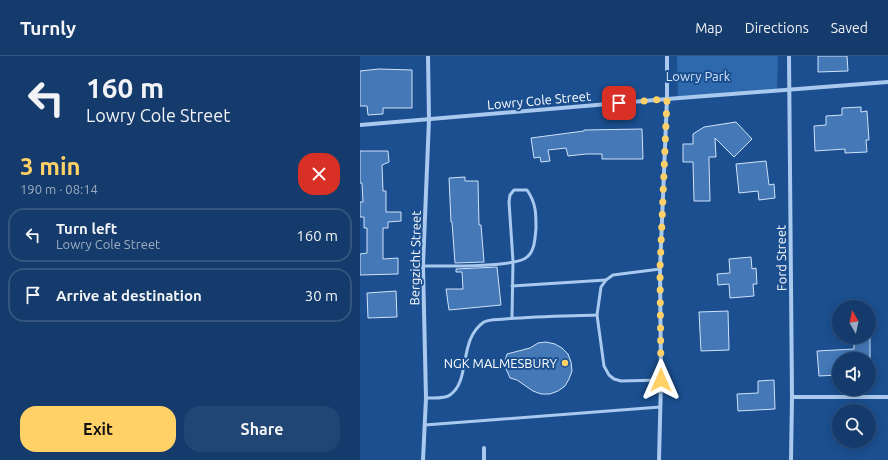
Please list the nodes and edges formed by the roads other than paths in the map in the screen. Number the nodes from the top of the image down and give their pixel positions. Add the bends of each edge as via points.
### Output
1 (428, 56) edge
2 (667, 56) edge
3 (789, 56) edge
4 (888, 82) edge
5 (789, 89) junction
6 (667, 99) junction
7 (429, 119) junction
8 (360, 125) edge
9 (513, 261) junction
10 (423, 266) junction
11 (660, 269) junction
12 (606, 280) junction
13 (512, 286) junction
14 (597, 315) junction
15 (512, 318) junction
16 (661, 380) junction
17 (792, 397) junction
18 (888, 397) edge
19 (426, 398) junction
20 (660, 407) junction
21 (425, 425) junction
22 (484, 448) dead end
23 (423, 460) edge
24 (484, 460) edge
25 (659, 460) edge
26 (791, 460) edge

1 - 7 street, Bergzicht Street
2 - 6 street
3 - 5 street, Ford Street
4 - 5 street, Lowry Cole Street
5 - 6 street, Lowry Cole Street
5 - 17 street, Ford Street
6 - 7 street, Lowry Cole Street
6 - 11 street
7 - 8 street, Lowry Cole Street
7 - 10 street, Bergzicht Street
9 - 9 lane via 528,257 535,242 534,200 527,190 514,190 510,195
9 - 10 lane via 496,265
9 - 13 lane
10 - 19 street, Bergzicht Street
11 - 12 lane via 620,273
11 - 16 street
12 - 13 lane
12 - 14 lane via 601,287
13 - 15 lane
14 - 15 lane
14 - 16 lane via 604,366 609,375 621,381
15 - 19 lane via 486,321 478,327 470,338 457,388 451,395
16 - 20 street
17 - 18 street
17 - 26 street, Ford Street
19 - 21 street, Bergzicht Street
20 - 21 lane
20 - 25 street
21 - 23 street, Bergzicht Street
22 - 24 street

